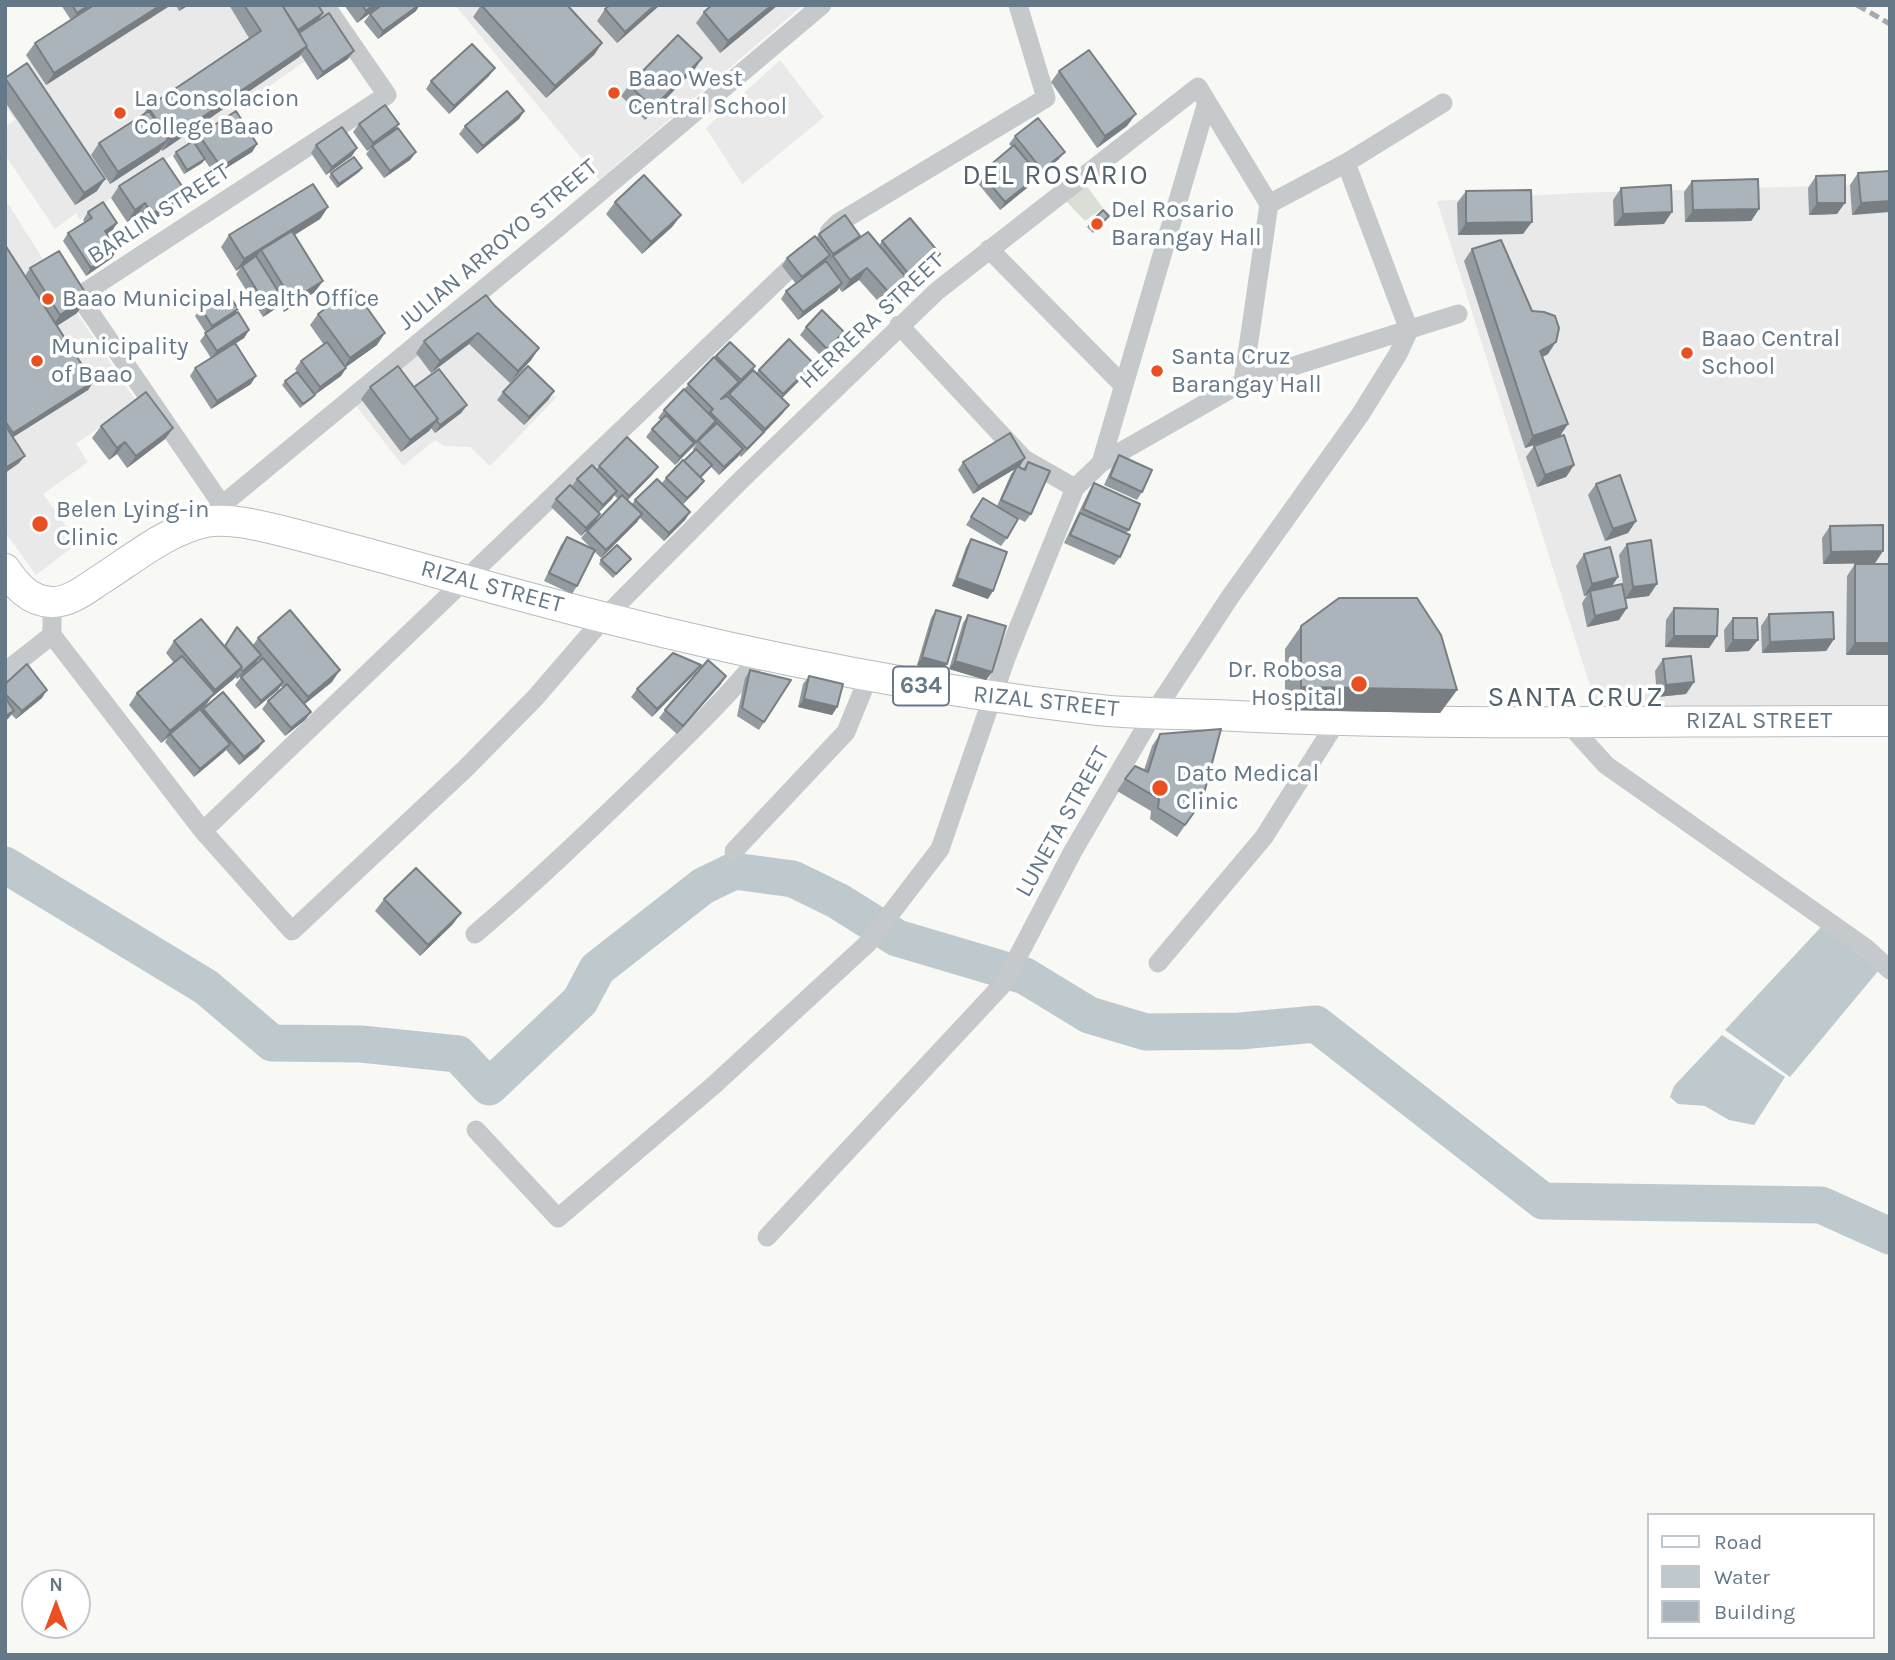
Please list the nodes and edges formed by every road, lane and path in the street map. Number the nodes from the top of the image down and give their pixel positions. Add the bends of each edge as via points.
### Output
1 (324, 5) edge
2 (822, 5) edge
3 (1017, 5) edge
4 (1202, 94) junction
5 (1443, 103) dead end
6 (1346, 163) junction
7 (1269, 204) junction
8 (989, 249) junction
9 (1458, 314) dead end
10 (900, 325) junction
11 (1409, 330) junction
12 (1243, 382) junction
13 (1123, 385) junction
14 (1101, 463) junction
15 (1075, 488) junction
16 (214, 513) junction
17 (5, 569) edge
18 (463, 580) junction
19 (52, 603) junction
20 (604, 618) junction
21 (52, 635) junction
22 (763, 653) junction
23 (5, 672) edge
24 (868, 678) junction
25 (993, 697) junction
26 (1154, 712) junction
27 (1337, 721) junction
28 (1567, 722) junction
29 (1890, 722) edge
30 (203, 831) junction
31 (734, 851) dead end
32 (475, 934) dead end
33 (1158, 962) dead end
34 (1890, 970) edge
35 (476, 1130) dead end
36 (767, 1237) dead end

1 - 16 street, BARLIN STREET via 387,95 79,296
2 - 16 street, JULIAN ARROYO STREET
3 - 18 street via 1046,98 838,223
4 - 7 street
4 - 8 street, HERRERA STREET
4 - 13 street
5 - 6 street
6 - 7 street
6 - 11 street
7 - 12 street
8 - 10 street, HERRERA STREET
8 - 13 street
9 - 11 street
10 - 15 street via 1024,459
10 - 20 street, HERRERA STREET
11 - 12 street
11 - 26 street, LUNETA STREET via 1360,415
12 - 14 street
13 - 14 street
14 - 15 street
15 - 25 street
16 - 18 main road, RIZAL STREET / 634
16 - 19 main road, RIZAL STREET / 634 via 148,548 75,596
17 - 19 main road via 20,590
18 - 20 main road, RIZAL STREET / 634
18 - 30 street
19 - 21 street
20 - 22 main road, RIZAL STREET / 634
20 - 30 street, HERRERA STREET via 536,698 292,931
21 - 23 street
21 - 30 street
22 - 24 main road, RIZAL STREET / 634
22 - 32 street via 732,693
24 - 25 main road, RIZAL STREET / 634
24 - 31 street via 846,732
25 - 26 main road, RIZAL STREET / 634
25 - 35 street via 940,849 868,943 714,1085 558,1218
26 - 27 main road, RIZAL STREET / 634
26 - 36 street, LUNETA STREET via 1073,851 1004,983
27 - 28 main road, RIZAL STREET / 634
27 - 33 street via 1264,837
28 - 29 main road, RIZAL STREET / 634
28 - 34 street via 1606,765 1866,948

